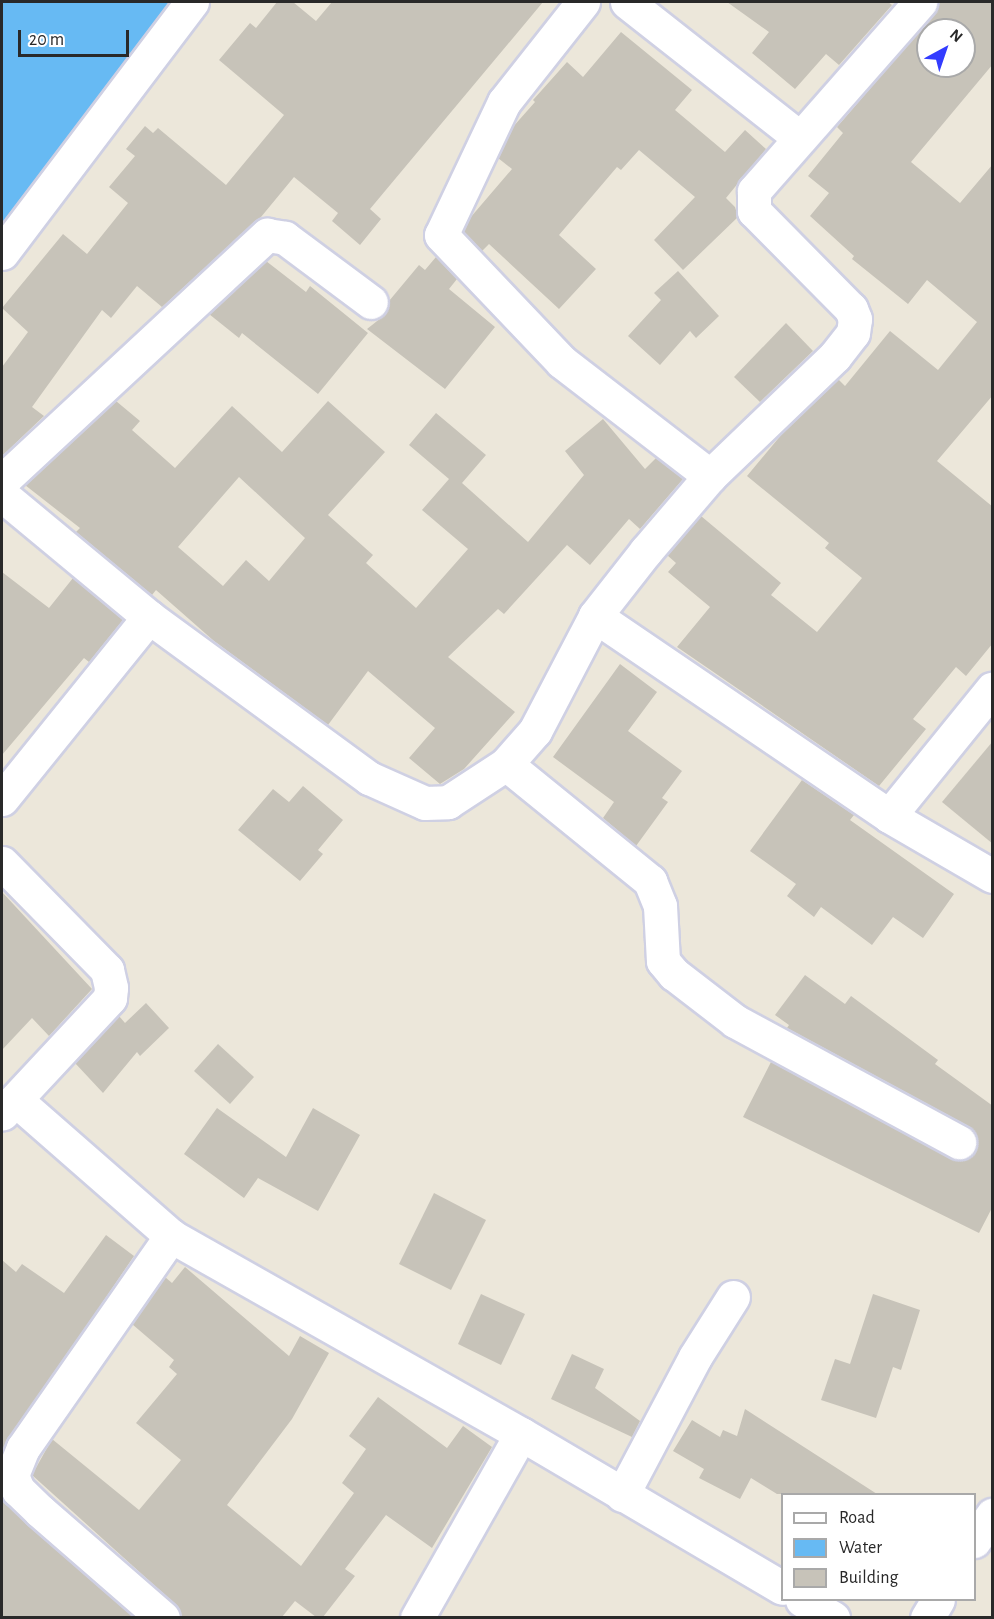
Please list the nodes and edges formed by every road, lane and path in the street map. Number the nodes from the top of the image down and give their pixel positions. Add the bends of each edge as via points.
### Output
1 (192, 2) edge
2 (583, 2) edge
3 (627, 2) edge
4 (920, 2) edge
5 (800, 138) junction
6 (2, 254) edge
7 (371, 302) dead end
8 (710, 476) junction
9 (2, 481) edge
10 (2, 495) edge
11 (595, 616) junction
12 (149, 617) junction
13 (993, 690) edge
14 (506, 764) junction
15 (2, 799) edge
16 (889, 816) junction
17 (2, 863) edge
18 (993, 876) edge
19 (9, 1107) edge
20 (959, 1142) dead end
21 (171, 1236) junction
22 (733, 1297) dead end
23 (521, 1434) junction
24 (622, 1495) junction
25 (993, 1515) edge
26 (976, 1540) edge
27 (781, 1587) edge
28 (806, 1601) edge
29 (937, 1601) edge
30 (163, 1617) edge
31 (417, 1617) edge
32 (834, 1617) edge
33 (927, 1617) edge

1 - 6 street
2 - 8 street via 504,102 441,236 562,362
3 - 5 street
4 - 5 street
5 - 8 street via 754,192 752,204 771,229 850,309 855,319 853,333 835,356
7 - 9 street via 285,238 267,235
8 - 11 street
10 - 12 street
11 - 14 street via 536,731
11 - 16 street
12 - 14 street via 350,764 400,794 425,803 448,802
12 - 15 street
13 - 16 street
14 - 20 street via 650,881 660,906 663,961 674,974 735,1021
16 - 18 street
17 - 19 street via 107,970 111,988 110,998
19 - 21 street
21 - 23 street
21 - 30 street via 22,1448 12,1475 18,1490 40,1511
22 - 24 street
23 - 24 street
23 - 31 street
24 - 27 street
25 - 26 street
28 - 32 street
29 - 33 street

